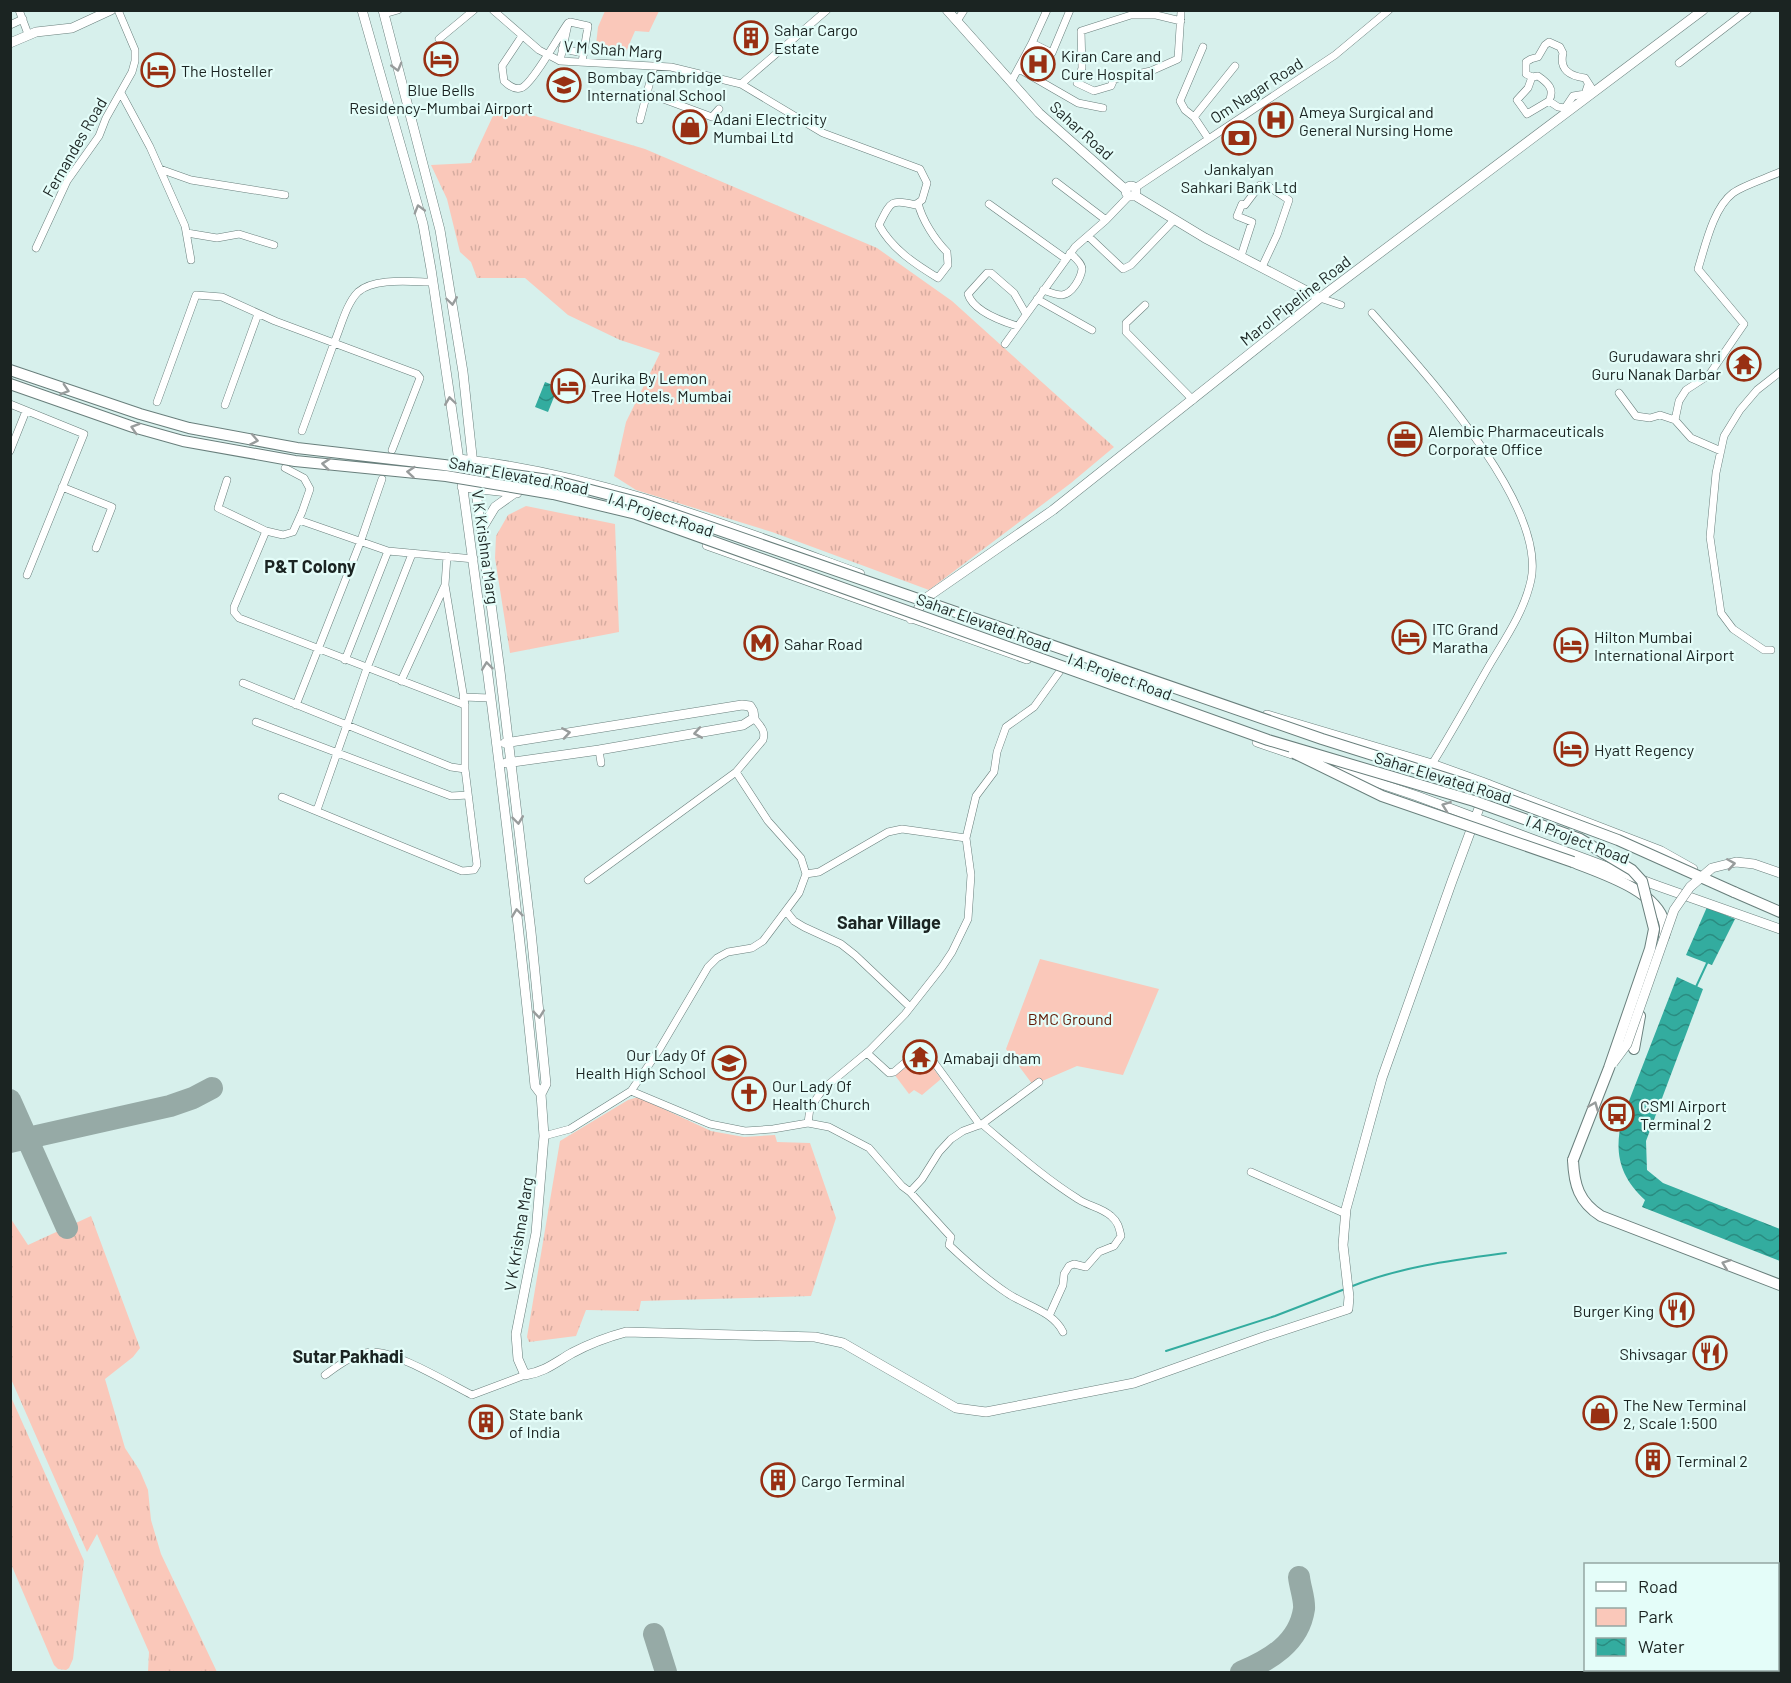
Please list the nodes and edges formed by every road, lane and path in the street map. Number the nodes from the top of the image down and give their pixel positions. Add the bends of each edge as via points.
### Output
1 (19, 10) edge
2 (111, 10) edge
3 (118, 10) edge
4 (362, 10) edge
5 (398, 10) edge
6 (474, 10) edge
7 (493, 10) edge
8 (827, 10) edge
9 (947, 10) edge
10 (964, 10) edge
11 (1047, 10) edge
12 (1070, 10) edge
13 (1181, 10) edge
14 (1389, 10) edge
15 (1703, 10) edge
16 (1748, 10) edge
17 (383, 12) edge
18 (22, 19) junction
19 (957, 21) junction
20 (1181, 21) junction
21 (568, 22) dead end
22 (10, 25) edge
23 (28, 34) junction
24 (522, 36) junction
25 (438, 39) dead end
26 (10, 43) edge
27 (1032, 43) junction
28 (1203, 47) dead end
29 (562, 49) junction
30 (584, 52) junction
31 (546, 55) junction
32 (560, 61) junction
33 (582, 62) junction
34 (1679, 63) dead end
35 (654, 66) junction
36 (1235, 66) dead end
37 (1018, 69) junction
38 (1532, 77) junction
39 (1011, 82) junction
40 (741, 84) junction
41 (1591, 89) junction
42 (121, 93) junction
43 (647, 93) junction
44 (1549, 101) junction
45 (1558, 107) junction
46 (719, 108) dead end
47 (1102, 108) dead end
48 (1194, 117) junction
49 (1561, 117) junction
50 (640, 120) dead end
51 (1208, 138) junction
52 (160, 169) junction
53 (1780, 172) edge
54 (1056, 182) dead end
55 (1131, 192) junction
56 (285, 195) dead end
57 (918, 203) junction
58 (989, 204) dead end
59 (1106, 220) junction
60 (1174, 220) junction
61 (439, 227) junction
62 (424, 229) junction
63 (187, 233) junction
64 (1088, 236) junction
65 (274, 245) dead end
66 (36, 248) dead end
67 (1241, 255) junction
68 (1068, 256) junction
69 (191, 260) dead end
70 (1262, 267) junction
71 (433, 282) junction
72 (1043, 290) junction
73 (1320, 298) junction
74 (1037, 299) junction
75 (1145, 305) dead end
76 (1341, 305) dead end
77 (1372, 313) dead end
78 (258, 314) junction
79 (1026, 314) junction
80 (1017, 327) junction
81 (1092, 330) dead end
82 (334, 344) junction
83 (1005, 344) dead end
84 (10, 370) edge
85 (1780, 372) edge
86 (10, 384) edge
87 (1619, 393) dead end
88 (1193, 400) junction
89 (156, 402) dead end
90 (10, 404) edge
91 (225, 405) dead end
92 (26, 411) junction
93 (1675, 420) junction
94 (302, 431) dead end
95 (471, 441) junction
96 (392, 450) dead end
97 (10, 451) edge
98 (1721, 451) junction
99 (459, 459) junction
100 (473, 460) junction
101 (500, 465) junction
102 (285, 468) dead end
103 (382, 478) dead end
104 (226, 480) dead end
105 (62, 487) junction
106 (462, 487) junction
107 (475, 489) junction
108 (516, 492) junction
109 (299, 520) junction
110 (481, 530) junction
111 (266, 531) junction
112 (360, 543) junction
113 (96, 548) dead end
114 (388, 552) junction
115 (412, 554) junction
116 (447, 556) junction
117 (474, 559) junction
118 (27, 575) dead end
119 (445, 585) junction
120 (926, 598) junction
121 (911, 619) junction
122 (320, 649) junction
123 (1771, 650) dead end
124 (345, 660) junction
125 (367, 668) junction
126 (1060, 671) junction
127 (401, 681) junction
128 (243, 683) dead end
129 (490, 698) junction
130 (464, 701) junction
131 (296, 705) junction
132 (754, 718) junction
133 (256, 722) dead end
134 (347, 726) junction
135 (1268, 740) junction
136 (509, 742) junction
137 (495, 745) junction
138 (599, 750) junction
139 (337, 753) junction
140 (511, 762) junction
141 (601, 763) dead end
142 (1432, 764) junction
143 (498, 765) junction
144 (465, 769) junction
145 (736, 772) junction
146 (1488, 784) junction
147 (468, 795) junction
148 (282, 796) dead end
149 (317, 810) junction
150 (1475, 817) junction
151 (966, 838) junction
152 (1780, 873) edge
153 (806, 874) junction
154 (588, 880) dead end
155 (1780, 907) edge
156 (786, 911) junction
157 (1780, 912) edge
158 (1780, 929) edge
159 (531, 932) junction
160 (520, 934) junction
161 (910, 1007) junction
162 (1634, 1048) dead end
163 (867, 1053) junction
164 (1609, 1068) junction
165 (1039, 1082) dead end
166 (631, 1091) junction
167 (541, 1095) junction
168 (808, 1123) junction
169 (981, 1124) junction
170 (544, 1136) junction
171 (1251, 1172) dead end
172 (910, 1192) junction
173 (1346, 1214) junction
174 (1780, 1285) edge
175 (1049, 1316) junction
176 (1064, 1332) dead end
177 (326, 1375) dead end
178 (525, 1375) junction

1 - 18 street
2 - 23 street via 72,28
3 - 42 street, Fernandes Road via 133,42 135,61
62 -> 4 street, V K Krishna Marg
5 - 17 street
6 - 25 street
7 - 24 street, V M Shah Marg
8 - 40 street
9 - 19 street, Sahar Road
10 - 19 street
11 - 27 street
12 - 27 street via 1052,52
13 - 20 street
14 - 51 street, Om Nagar Road via 1335,55
15 - 41 street, Marol Pipeline Road
16 - 34 street
17 -> 61 street, V K Krishna Marg
18 - 22 street
18 - 23 street
19 - 39 street, Sahar Road
20 - 20 street via 1178,59 1151,71 1114,79 1111,86 1094,91 1077,83 1082,68 1081,31 1131,15
21 - 31 street
23 - 26 street
24 - 31 street, V M Shah Marg
24 - 31 street via 502,63 507,84 518,88 528,84
27 - 37 street
28 - 48 street via 1180,101
29 - 30 street
29 - 30 street via 568,24 586,24
29 - 32 street
30 - 33 street
31 - 32 street, V M Shah Marg
32 - 33 street, V M Shah Marg
33 - 35 street, V M Shah Marg
35 - 40 street, V M Shah Marg
35 - 43 street
36 - 48 street
37 - 39 street
37 - 47 street via 1078,102
38 - 41 street via 1526,74 1526,62 1538,57 1549,42 1560,47 1564,70 1574,77 1586,78
38 - 44 street via 1538,76 1552,89
38 - 44 street via 1518,103 1527,114
39 - 55 street, Sahar Road via 1039,113
40 - 57 street, V M Shah Marg via 824,133 920,169 927,183
41 - 45 street via 1573,96 1565,108
41 - 49 street, Marol Pipeline Road
42 - 52 street
42 - 66 street, Fernandes Road via 99,136 67,181
43 - 46 street via 712,117
43 - 50 street
44 - 45 street
45 - 49 street
48 - 51 street
49 - 73 street, Marol Pipeline Road
51 - 55 street, Om Nagar Road
52 - 56 street via 191,180
52 - 63 street
53 - 93 street via 1734,193 1722,205 1712,225 1698,269 1744,324 1709,375 1686,390
54 - 59 street
55 - 59 street, Om Nagar Road
55 - 60 street, Sahar Road
57 - 57 street via 926,223 947,252 948,265 938,278 912,262 879,225 892,203
58 - 68 street
59 - 64 street, Om Nagar Road
60 - 64 street via 1123,269
60 - 67 street, Sahar Road
61 - 62 street
61 -> 95 street, V K Krishna Marg
62 - 71 street, V K Krishna Marg
63 - 65 street via 217,238 239,234
63 - 69 street
64 - 68 street, Om Nagar Road
67 - 70 street, Sahar Road
67 - 70 street via 1252,222 1237,216 1242,204 1260,185 1268,186 1289,200
68 - 72 street, Om Nagar Road
68 - 72 street via 1082,270 1072,290 1063,295
70 - 73 street, Sahar Road
71 - 82 street via 376,283 359,291 348,307
99 -> 71 street, V K Krishna Marg
72 - 74 street, Om Nagar Road
73 - 76 street
73 - 88 street, Marol Pipeline Road
74 - 79 street, Om Nagar Road
74 - 81 street
75 - 88 street via 1126,323 1126,332
77 - 142 street via 1445,396 1501,474 1534,559 1521,613
78 - 82 street
78 - 89 street via 222,297 196,295
78 - 91 street
79 - 80 street, Om Nagar Road
79 - 80 street via 1014,293 991,273 968,294 982,311
80 - 83 street, Om Nagar Road
82 - 94 street
82 - 96 street via 420,378
84 -> 157 main road, Sahar Elevated Road, bridge via 189,428 297,448 556,481 641,503 1322,739 1487,790 1618,840
85 - 98 street via 1740,410 1724,436
135 -> 86 main road, Sahar Elevated Road, bridge via 636,514 553,494 446,476 295,461 183,441
87 - 93 street via 1636,417 1660,415
88 - 120 street, Marol Pipeline Road via 1053,510
90 - 92 street
92 - 97 street
92 - 105 street via 84,434
93 - 98 street via 1691,438
95 - 100 street, V K Krishna Marg
95 - 101 street via 484,456
98 - 123 street via 1710,537 1721,613 1733,629 1764,650
99 - 100 street
99 - 106 street, V K Krishna Marg
100 - 101 street
100 - 107 street, V K Krishna Marg
101 - 120 street via 614,489 670,506
102 - 109 street via 304,478 310,489
103 - 112 street
104 - 111 street via 218,508
105 - 113 street via 112,507
105 - 118 street
106 - 107 street, I A Project Road
106 - 117 street, V K Krishna Marg
107 - 108 street, I A Project Road
107 - 110 street, V K Krishna Marg
108 - 110 street via 495,507
108 - 121 street, I A Project Road via 634,518
109 - 111 street via 293,532 283,535
109 - 112 street
110 - 136 street, V K Krishna Marg
111 - 122 street via 234,612 239,618
112 - 114 street
112 - 122 street
114 - 115 street
114 - 124 street
115 - 116 street
115 - 125 street
116 - 117 street
116 - 119 street
129 -> 117 street, V K Krishna Marg
119 - 127 street
119 - 130 street
120 - 121 street, Marol Pipeline Road
120 - 142 street via 1162,686
121 - 126 street, I A Project Road
122 - 124 street
122 - 131 street
124 - 125 street
125 - 127 street
125 - 134 street
150 -> 126 street, I A Project Road
126 - 151 street via 1034,707 1006,727 994,772 976,796
127 - 130 street
128 - 131 street
129 - 130 street
129 - 137 street, V K Krishna Marg
130 - 144 street
131 - 134 street
136 -> 132 street via 742,705 750,706
132 -> 138 street via 743,725
132 - 145 street via 763,728 763,740
133 - 139 street
134 - 139 street
134 - 144 street
135 - 162 main road, bridge via 1382,796 1573,862 1640,892 1659,910 1665,922 1664,947 1638,1020
135 - 164 main road, Sahar Elevated Road, bridge via 1474,801 1580,839 1632,870 1642,881 1654,929
136 - 137 street
136 - 140 street, V K Krishna Marg
137 - 143 street, V K Krishna Marg
138 - 140 street
138 - 141 street
139 - 147 street via 451,796
139 - 149 street
140 - 143 street
140 -> 159 street, V K Krishna Marg
142 - 146 street
160 -> 143 street, V K Krishna Marg
144 - 147 street
145 - 153 street via 768,821 801,858
145 - 154 street
146 - 150 street
146 - 155 street, bridge via 1661,851 1717,882
147 - 149 street via 477,865 474,870 462,871
148 - 149 street
150 - 158 street, I A Project Road
150 - 173 street via 1382,1078
151 - 153 street via 902,829 888,832 819,872
151 - 161 street via 971,875 968,919 942,967
164 -> 152 street, bridge via 1627,1044 1674,910 1690,887 1712,868 1736,862
153 - 156 street
156 - 161 street via 794,921 841,944
156 - 166 street via 752,948 729,952 708,967
159 - 160 street
159 -> 167 street, V K Krishna Marg via 546,1084
160 - 167 street, V K Krishna Marg via 535,1086
161 - 163 street
163 - 168 street via 823,1089 810,1108
163 - 169 street via 889,1073 922,1048 926,1050
174 -> 164 main road, Sahar Elevated Road, bridge via 1601,1216 1584,1202 1577,1191 1573,1160
165 - 169 street
166 - 168 street via 710,1124 745,1131
166 - 170 street via 570,1129
167 - 170 street, V K Krishna Marg
168 - 172 street via 829,1127 869,1148
169 - 172 street via 951,1139
169 - 175 street via 1034,1168 1080,1200 1098,1207 1119,1225 1121,1236 1114,1246 1099,1252 1086,1267 1074,1263 1069,1266
170 - 178 street, V K Krishna Marg via 536,1233 516,1335 518,1359
171 - 173 street
172 - 175 street via 951,1237 949,1245 979,1274
173 - 178 street via 1343,1245 1348,1309 1134,1383 986,1412 956,1408 843,1343 814,1337 626,1332 573,1352 540,1373
175 - 176 street
177 - 178 street via 347,1360 372,1352 402,1359 472,1395

